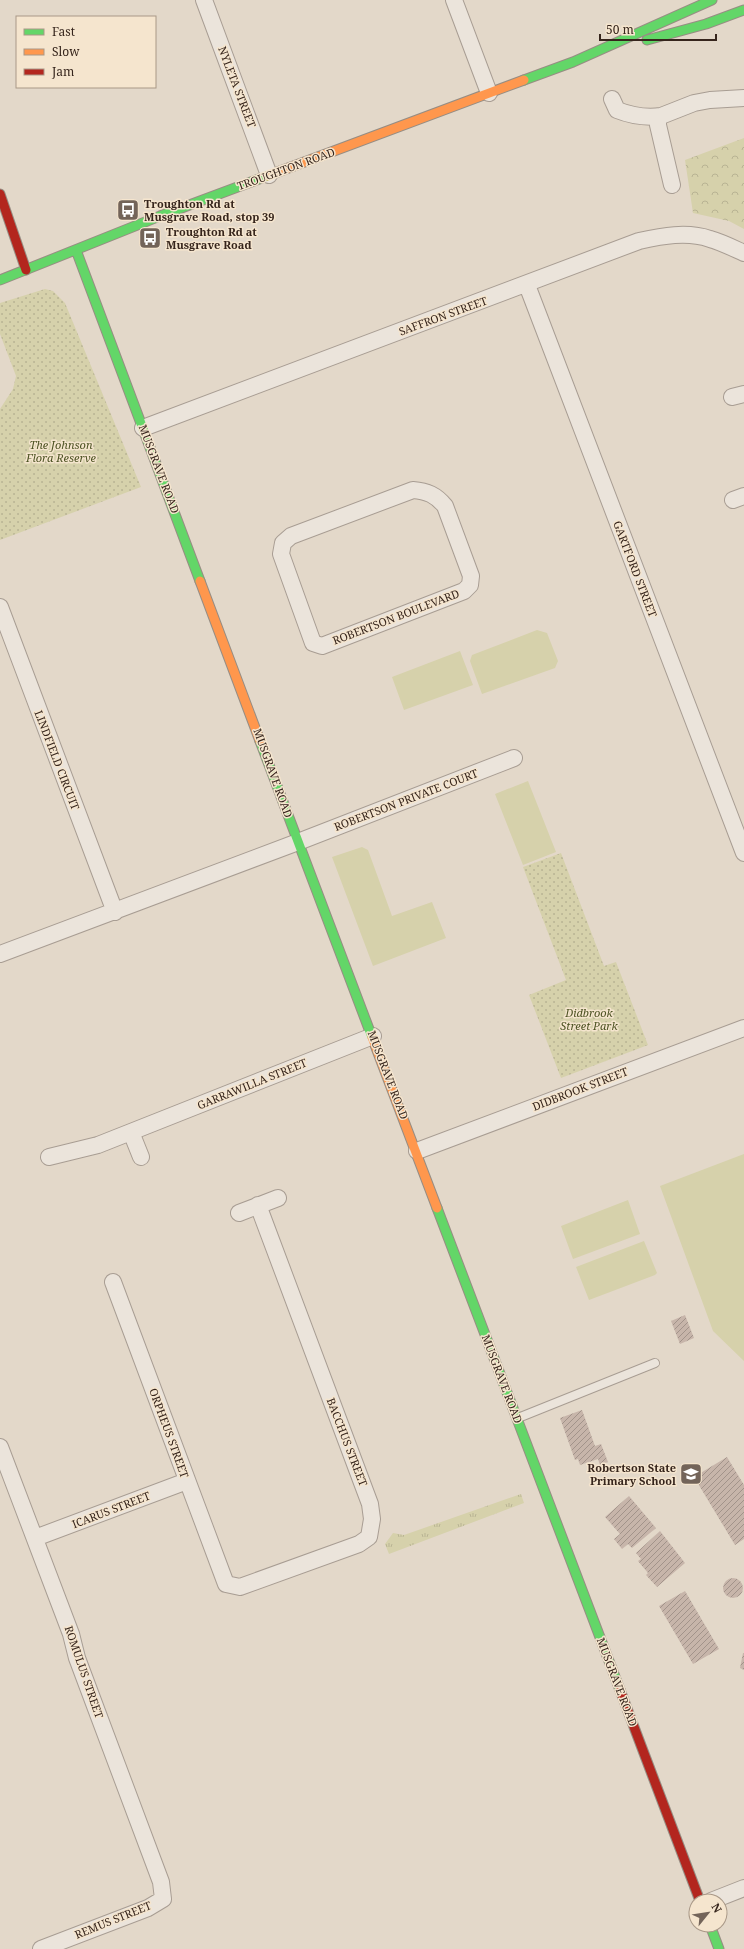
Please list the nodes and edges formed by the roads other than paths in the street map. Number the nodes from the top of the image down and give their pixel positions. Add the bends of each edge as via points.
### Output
1 (204, 0) edge
2 (454, 0) edge
3 (703, 2) edge
4 (744, 10) edge
5 (706, 24) junction
6 (572, 62) junction
7 (490, 93) junction
8 (744, 98) edge
9 (612, 99) dead end
10 (661, 116) junction
11 (270, 175) junction
12 (672, 185) dead end
13 (0, 194) edge
14 (76, 250) junction
15 (744, 253) edge
16 (26, 270) junction
17 (0, 280) edge
18 (527, 285) junction
19 (144, 428) junction
20 (0, 607) edge
21 (313, 643) joint
22 (514, 758) dead end
23 (298, 842) junction
24 (744, 854) edge
25 (115, 912) junction
26 (0, 954) edge
27 (744, 1028) edge
28 (373, 1036) junction
29 (131, 1132) junction
30 (417, 1151) junction
31 (141, 1157) dead end
32 (49, 1158) dead end
33 (278, 1198) dead end
34 (258, 1206) junction
35 (239, 1212) dead end
36 (113, 1282) dead end
37 (655, 1363) dead end
38 (517, 1418) junction
39 (0, 1446) edge
40 (187, 1481) junction
41 (35, 1538) junction
42 (226, 1584) joint
43 (744, 1888) edge
44 (697, 1893) edge
45 (728, 1894) edge
46 (162, 1899) joint
47 (713, 1933) edge
48 (41, 1949) edge
49 (719, 1949) edge

1 - 11 street, NYLETA STREET
2 - 7 street
3 - 5 street
3 - 6 street, TROUGHTON ROAD
4 - 5 street, TROUGHTON ROAD
5 - 6 street, TROUGHTON ROAD
6 - 7 street, TROUGHTON ROAD
7 - 11 street, TROUGHTON ROAD
8 - 10 street via 694,103
9 - 10 street via 617,110 624,113 639,117
10 - 12 street via 658,125
11 - 14 street, TROUGHTON ROAD
13 - 16 street
14 - 16 street, TROUGHTON ROAD
14 - 19 street, MUSGRAVE ROAD
15 - 18 street, SAFFRON STREET via 696,235 665,236 640,241
16 - 17 street, TROUGHTON ROAD
18 - 19 street, SAFFRON STREET
18 - 24 street, GARTFORD STREET
19 - 23 street, MUSGRAVE ROAD
20 - 25 street, LINDFIELD CIRCUIT
21 - 21 street, ROBERTSON BOULEVARD via 281,554 283,543 291,536 413,490 424,491 437,497 445,506 471,576 470,585 464,591 322,646
22 - 23 street, ROBERTSON PRIVATE COURT
23 - 25 street
23 - 28 street, MUSGRAVE ROAD
25 - 26 street
27 - 30 street, DIDBROOK STREET
28 - 29 street, GARRAWILLA STREET
28 - 30 street, MUSGRAVE ROAD
29 - 31 street
29 - 32 street, GARRAWILLA STREET via 98,1145
30 - 38 street, MUSGRAVE ROAD
33 - 34 street
34 - 35 street
34 - 42 street, BACCHUS STREET via 370,1504 372,1519 369,1537 359,1544 240,1587
36 - 40 street, ORPHEUS STREET
37 - 38 lane
38 - 44 street, MUSGRAVE ROAD
39 - 41 street, ROMULUS STREET
40 - 41 street, ICARUS STREET
40 - 42 street, ORPHEUS STREET
41 - 46 street, ROMULUS STREET via 161,1882
43 - 45 street
46 - 48 street, REMUS STREET via 148,1908
47 - 49 street

